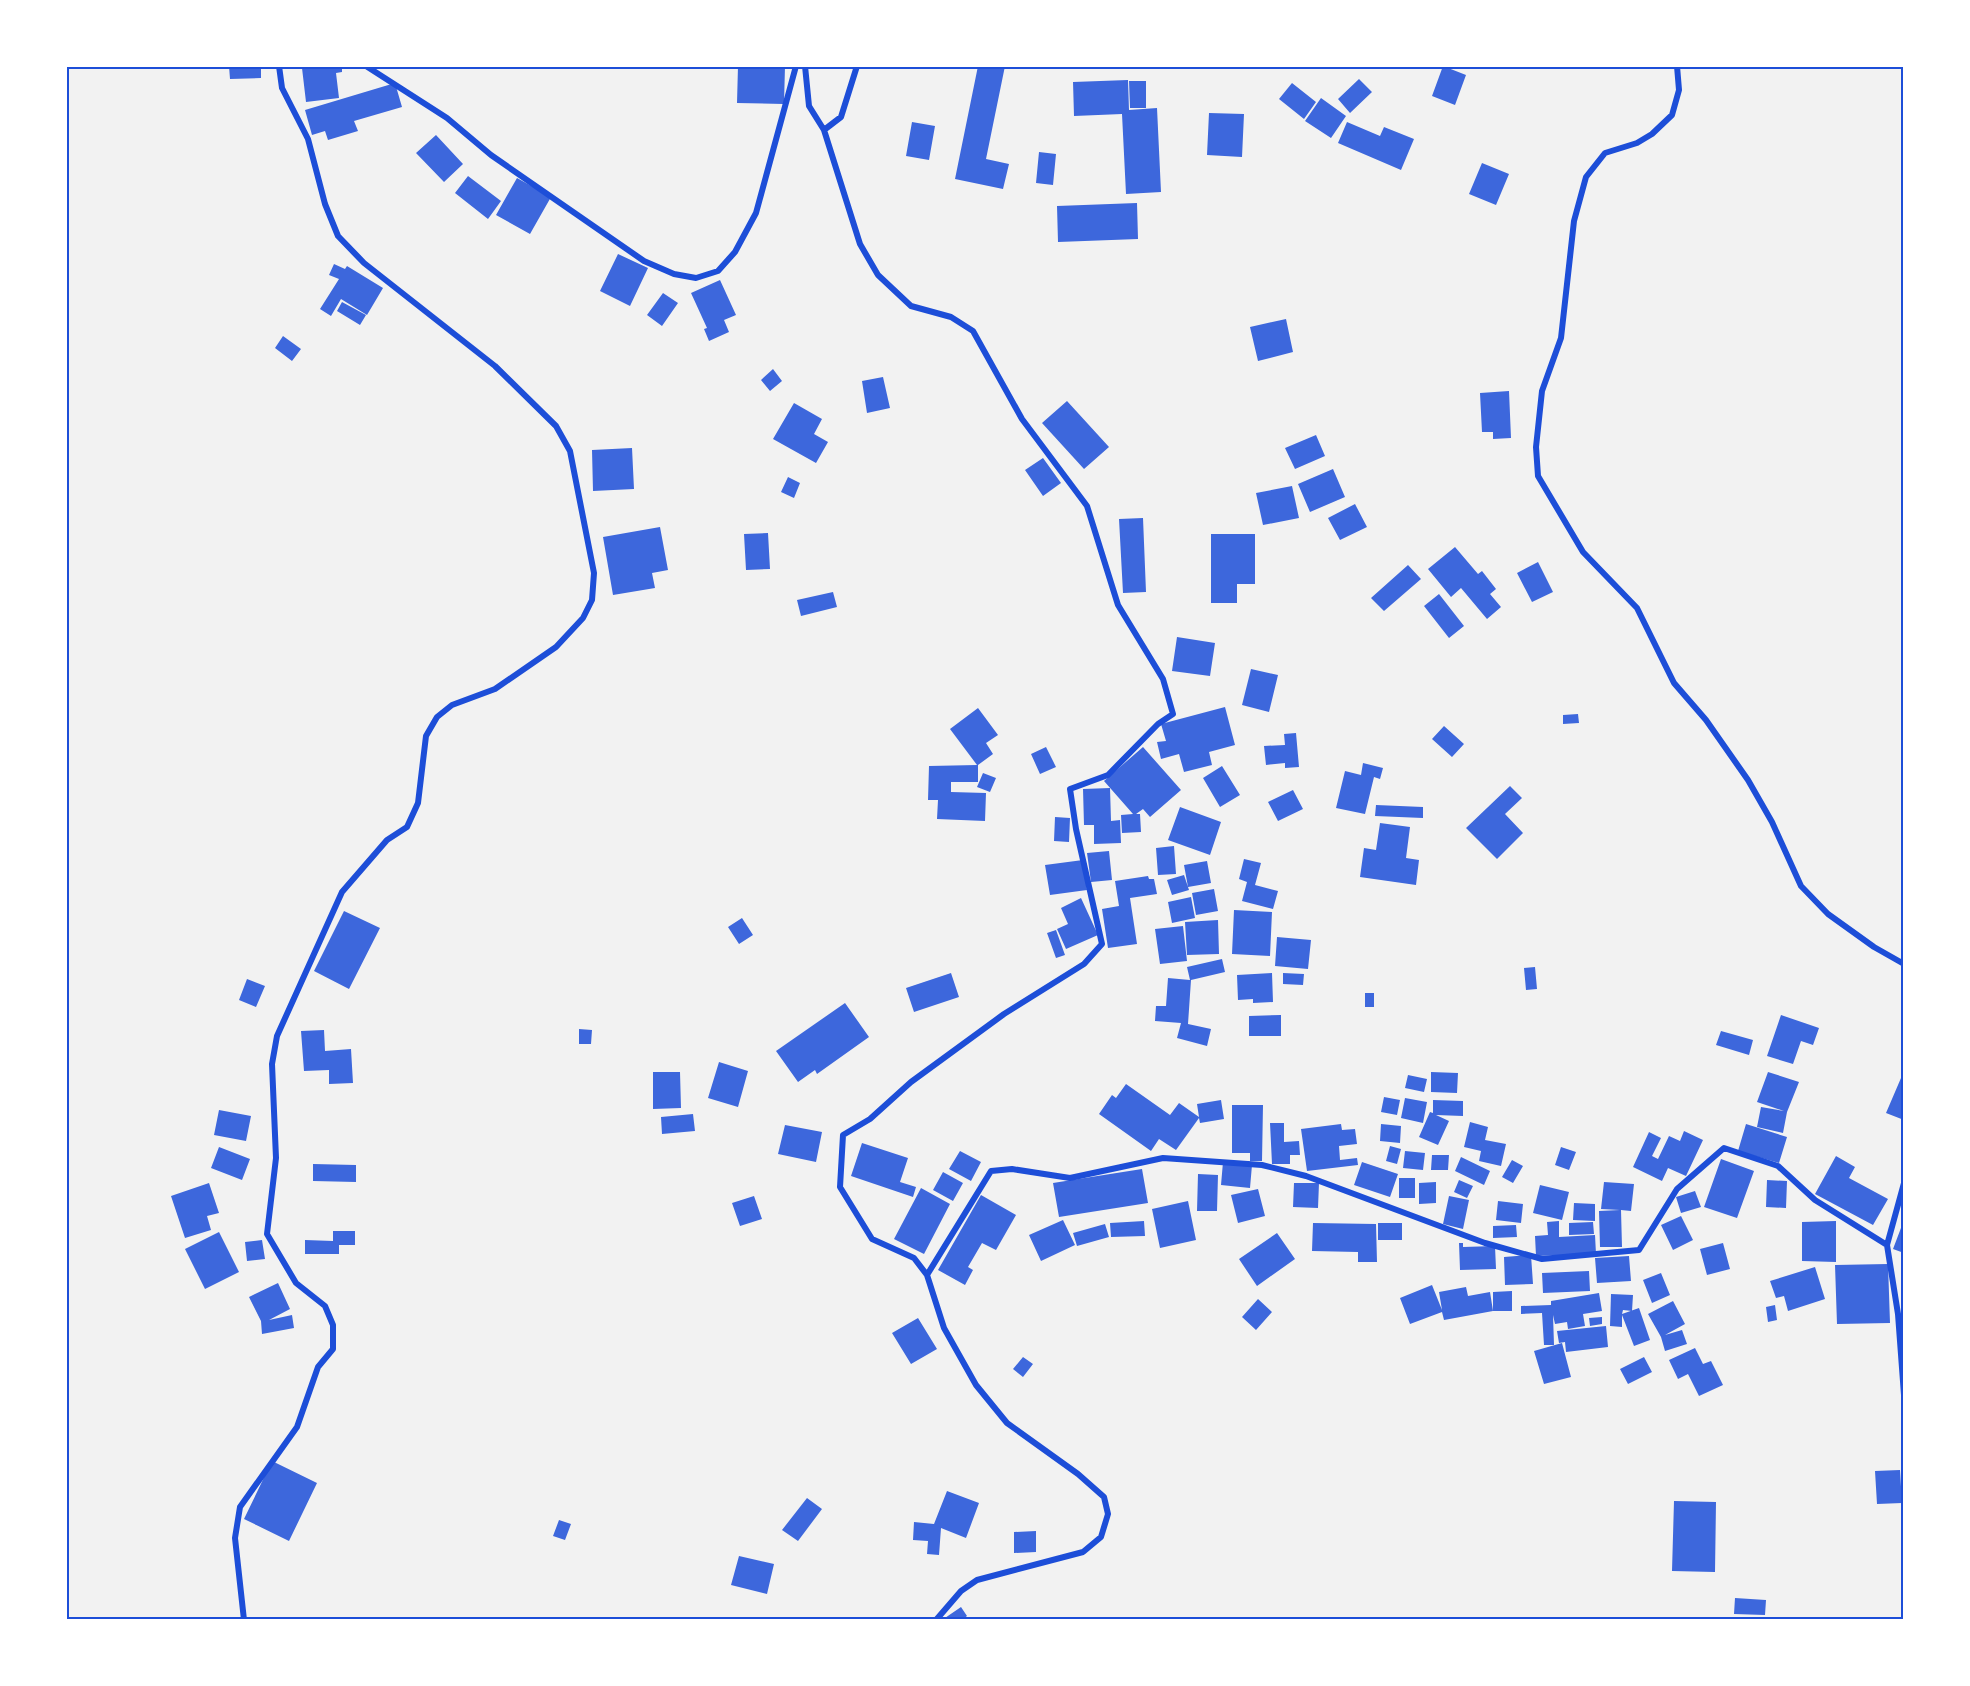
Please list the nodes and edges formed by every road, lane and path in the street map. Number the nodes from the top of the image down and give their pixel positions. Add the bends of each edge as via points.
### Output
1 (279, 66) edge
2 (366, 66) edge
3 (796, 66) edge
4 (805, 66) edge
5 (857, 66) edge
6 (1677, 66) edge
7 (824, 130) junction
8 (1904, 964) edge
9 (1904, 1183) edge
10 (1887, 1245) junction
11 (927, 1275) junction
12 (1904, 1395) edge
13 (244, 1620) edge
14 (936, 1620) edge

1 - 13 street via 282,88 308,139 338,236 364,264 495,366 556,426 570,451 594,573 592,600 583,618 556,647 495,689 452,705 437,717 426,736 418,803 407,827 387,840 342,892 277,1036 272,1064 276,1158 267,1234 296,1282 325,1306 333,1325 333,1349 318,1367 297,1427 240,1508 235,1538
2 - 3 street via 438,112 491,155 644,261 674,274 696,278 718,272 735,252 756,213
4 - 7 street via 809,106
5 - 7 street via 841,117
6 - 8 street via 1679,90 1672,115 1637,143 1605,153 1586,177 1574,221 1562,338 1542,391 1536,447 1539,476 1583,552 1637,608 1674,683 1748,780 1802,886 1828,914
7 - 11 street via 860,244 878,275 911,306 951,316 973,331 1022,419 1087,506 1118,605 1163,679 1173,714 1108,775 1070,789 1102,944 1084,964 1004,1014 911,1082 870,1119 843,1135 840,1187 872,1239 914,1258
9 - 10 street
10 - 11 street via 1815,1200 1779,1166 1724,1148 1677,1189 1639,1250 1542,1259 1485,1243 1306,1176 1262,1165 1163,1158 1070,1178 1012,1169 991,1171
10 - 12 street via 1898,1314
11 - 14 street via 944,1328 976,1385 1007,1423 1104,1497 1108,1514 1101,1537 1083,1552 977,1580 961,1591

